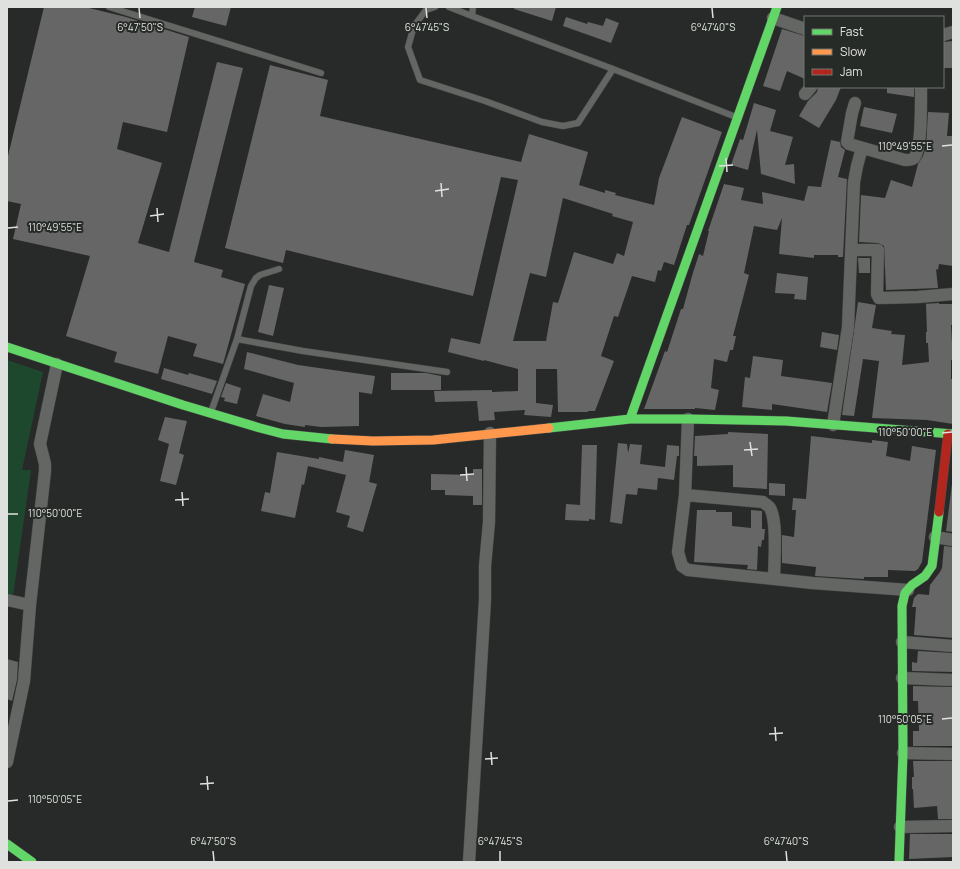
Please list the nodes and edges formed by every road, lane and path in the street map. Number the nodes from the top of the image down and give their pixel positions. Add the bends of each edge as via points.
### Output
1 (109, 7) edge
2 (435, 7) edge
3 (449, 7) edge
4 (473, 7) edge
5 (775, 13) edge
6 (472, 16) junction
7 (804, 28) edge
8 (614, 69) junction
9 (321, 74) dead end
10 (921, 88) edge
11 (855, 103) dead end
12 (737, 118) junction
13 (862, 148) junction
14 (852, 250) junction
15 (279, 269) dead end
16 (953, 294) edge
17 (237, 339) junction
18 (7, 347) edge
19 (57, 364) junction
20 (447, 372) dead end
21 (210, 414) junction
22 (688, 418) junction
23 (630, 419) junction
24 (832, 425) junction
25 (490, 433) junction
26 (950, 434) edge
27 (685, 495) junction
28 (935, 537) junction
29 (953, 540) edge
30 (774, 579) junction
31 (908, 590) junction
32 (7, 600) edge
33 (30, 605) junction
34 (902, 642) junction
35 (953, 646) edge
36 (902, 678) junction
37 (953, 680) edge
38 (903, 753) junction
39 (953, 754) edge
40 (7, 762) edge
41 (953, 826) edge
42 (900, 827) junction
43 (7, 844) edge
44 (32, 862) edge
45 (469, 862) edge
46 (899, 862) edge

1 - 9 lane
2 - 8 lane via 426,10 414,26 408,47 420,80 542,122 563,126 578,123
3 - 6 lane
4 - 6 lane
5 - 7 street
5 - 12 main road
6 - 8 lane
8 - 12 lane
10 - 13 street via 920,134 914,157 905,160
11 - 13 street via 847,142
12 - 23 main road
13 - 14 street via 854,182
14 - 16 street via 878,250 879,298
14 - 24 street via 848,326
15 - 17 lane via 260,275 251,286
17 - 20 lane
17 - 21 lane
18 - 19 main road
19 - 21 main road
19 - 33 street via 40,444 45,471
21 - 25 main road via 283,434 332,439 433,440
22 - 23 main road
22 - 24 main road
22 - 27 street
23 - 25 main road
24 - 26 main road
25 - 45 street via 489,522
26 - 28 main road
27 - 30 street via 763,502 770,508 774,521
27 - 30 street via 678,552 682,566 688,570
28 - 29 street
28 - 31 main road via 932,566 925,576
30 - 31 street
31 - 34 main road via 902,606
32 - 33 street
33 - 40 street via 24,681
34 - 35 street
34 - 36 main road
36 - 37 street
36 - 38 main road
38 - 39 street
38 - 42 main road
41 - 42 street
42 - 46 main road
43 - 44 main road

